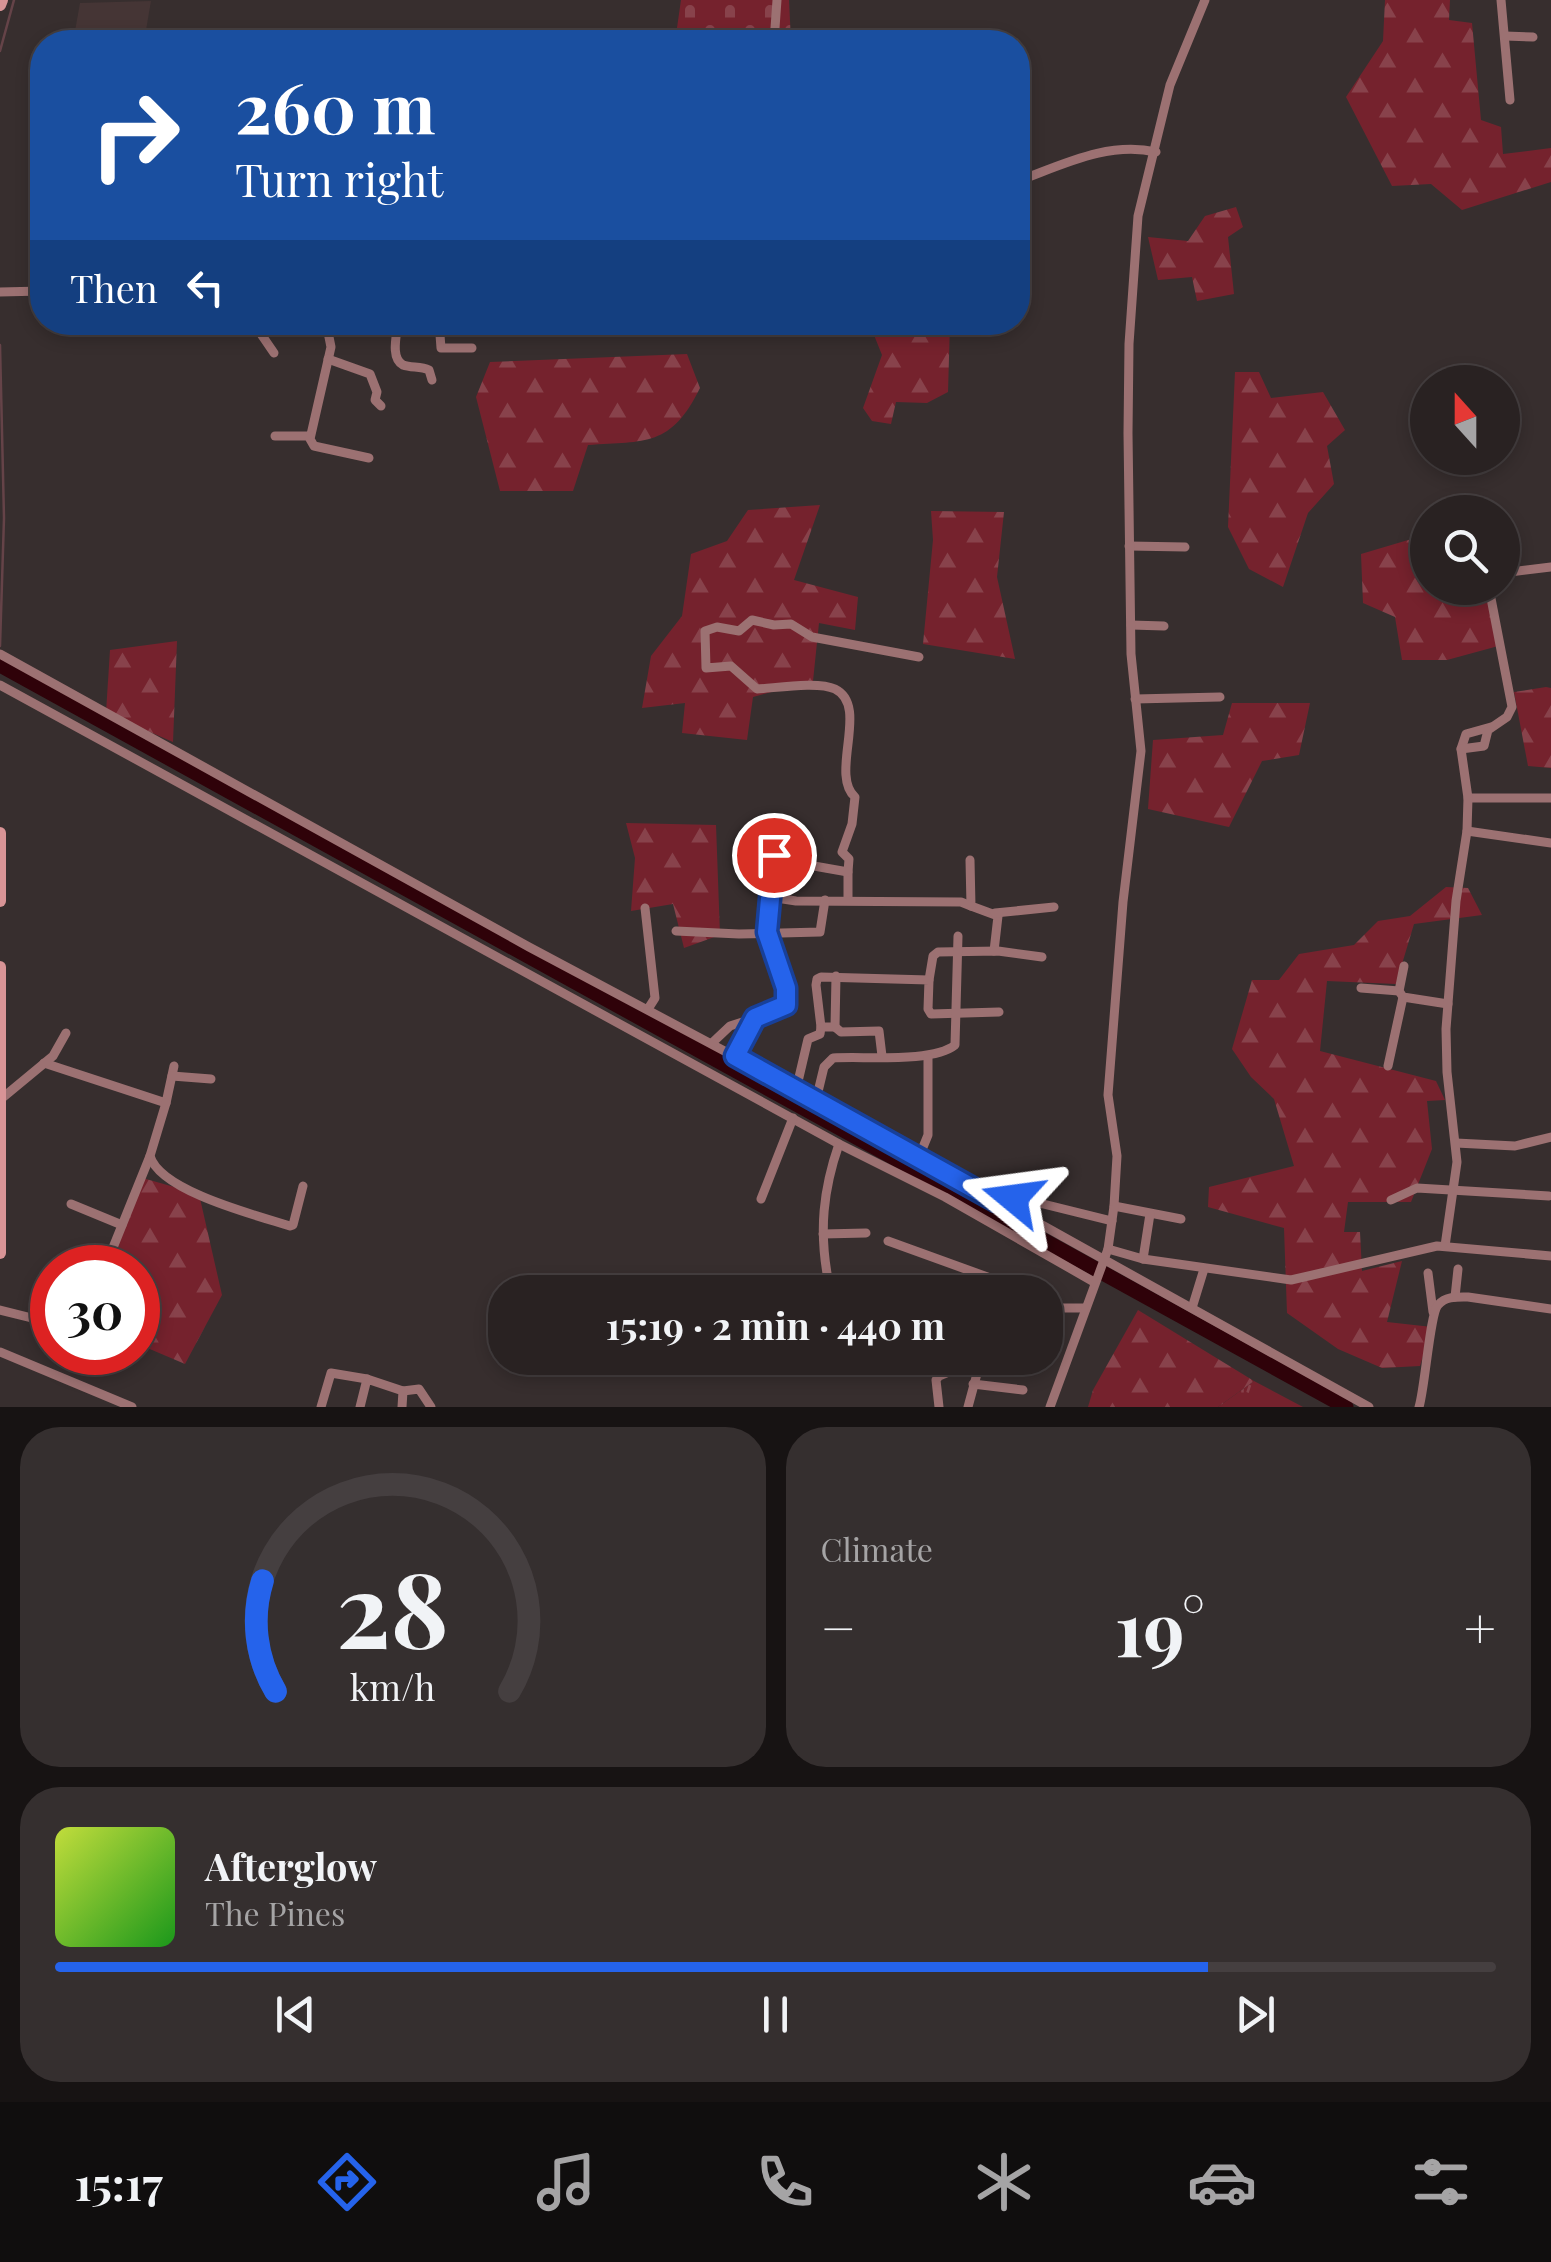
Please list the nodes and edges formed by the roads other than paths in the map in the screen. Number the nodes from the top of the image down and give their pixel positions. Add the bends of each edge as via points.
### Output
1 (778, 0) edge
2 (1205, 0) edge
3 (1501, 0) edge
4 (775, 30) edge
5 (1505, 36) junction
6 (1533, 37) dead end
7 (1510, 100) dead end
8 (1156, 152) junction
9 (1030, 177) edge
10 (30, 291) edge
11 (0, 292) edge
12 (262, 335) edge
13 (329, 335) edge
14 (397, 335) edge
15 (440, 335) edge
16 (472, 348) dead end
17 (274, 354) dead end
18 (328, 359) junction
19 (432, 380) dead end
20 (381, 406) dead end
21 (275, 436) dead end
22 (310, 436) junction
23 (369, 458) dead end
24 (1129, 546) junction
25 (1185, 547) dead end
26 (1551, 567) edge
27 (1520, 571) edge
28 (1492, 605) edge
29 (1131, 626) junction
30 (1164, 626) dead end
31 (0, 654) edge
32 (919, 657) dead end
33 (0, 685) edge
34 (1220, 697) dead end
35 (1135, 699) junction
36 (1491, 727) junction
37 (1461, 749) junction
38 (1468, 798) junction
39 (1551, 798) edge
40 (1467, 831) junction
41 (0, 833) edge
42 (1551, 843) edge
43 (970, 860) dead end
44 (848, 872) junction
45 (770, 897) junction
46 (824, 900) junction
47 (848, 900) junction
48 (0, 901) edge
49 (972, 906) junction
50 (1054, 907) dead end
51 (645, 908) dead end
52 (996, 913) junction
53 (676, 931) dead end
54 (767, 932) junction
55 (958, 936) dead end
56 (957, 950) junction
57 (994, 951) junction
58 (1042, 957) dead end
59 (0, 966) edge
60 (1404, 966) dead end
61 (836, 976) junction
62 (928, 980) junction
63 (1361, 988) dead end
64 (1401, 994) junction
65 (1448, 1004) junction
66 (648, 1008) junction
67 (998, 1012) dead end
68 (958, 1014) junction
69 (755, 1018) junction
70 (835, 1026) junction
71 (821, 1027) junction
72 (66, 1033) dead end
73 (712, 1043) junction
74 (735, 1056) junction
75 (882, 1056) junction
76 (928, 1056) junction
77 (44, 1063) junction
78 (1388, 1066) dead end
79 (212, 1079) dead end
80 (796, 1090) junction
81 (2, 1099) edge
82 (816, 1100) junction
83 (166, 1103) junction
84 (793, 1118) junction
85 (1551, 1137) edge
86 (1456, 1143) junction
87 (839, 1144) junction
88 (1, 1156) edge
89 (150, 1156) junction
90 (919, 1158) junction
91 (303, 1186) dead end
92 (1454, 1193) junction
93 (1548, 1196) edge
94 (761, 1199) dead end
95 (1391, 1200) dead end
96 (996, 1201) junction
97 (71, 1204) dead end
98 (1114, 1206) junction
99 (0, 1214) edge
100 (1150, 1214) junction
101 (1181, 1220) dead end
102 (1112, 1221) junction
103 (122, 1226) junction
104 (823, 1234) junction
105 (866, 1234) dead end
106 (888, 1241) dead end
107 (114, 1245) edge
108 (1445, 1246) junction
109 (0, 1253) edge
110 (1551, 1256) edge
111 (1105, 1257) junction
112 (1143, 1260) junction
113 (1204, 1269) junction
114 (1458, 1269) dead end
115 (1428, 1273) dead end
116 (828, 1275) edge
117 (984, 1275) edge
118 (1095, 1280) junction
119 (1455, 1296) junction
120 (1063, 1308) edge
121 (1084, 1308) junction
122 (1192, 1308) junction
123 (1551, 1309) edge
124 (0, 1310) edge
125 (1433, 1312) junction
126 (30, 1318) edge
127 (0, 1352) edge
128 (941, 1375) edge
129 (975, 1375) edge
130 (367, 1379) junction
131 (972, 1384) junction
132 (1023, 1390) dead end
133 (403, 1391) junction
134 (132, 1407) edge
135 (321, 1407) edge
136 (360, 1407) edge
137 (402, 1407) edge
138 (431, 1407) edge
139 (939, 1407) edge
140 (968, 1407) edge
141 (1050, 1407) edge
142 (1369, 1407) edge
143 (1419, 1407) edge

1 - 4 street
2 - 8 street via 1177,64
3 - 5 street
5 - 6 street
5 - 7 street
8 - 9 street via 1105,150
8 - 24 street via 1138,216 1128,344
10 - 11 street
12 - 17 street
13 - 18 street
14 - 19 street via 398,360 424,367
15 - 16 street via 441,348
18 - 20 street via 370,374
18 - 22 street
21 - 22 street
22 - 23 street via 314,446
24 - 25 street
24 - 29 street
26 - 27 street
28 - 36 street via 1512,707
29 - 30 street
29 - 35 street
31 - 66 street
32 - 44 street via 812,637 791,624 752,620 739,631 706,630 706,668 731,666 757,690 818,686 844,696 846,784 855,797 842,852
33 - 84 street
34 - 35 street
35 - 98 street via 1140,751 1108,1095
36 - 37 street via 1466,734
36 - 37 street via 1484,746
37 - 38 street
38 - 39 street
38 - 40 street
40 - 42 street
40 - 65 street
41 - 48 main road
43 - 49 street
44 - 45 street via 775,854
44 - 47 street
45 - 46 street
45 - 54 street
46 - 47 street
46 - 54 street via 820,932
47 - 49 street
49 - 52 street
50 - 52 street
51 - 66 street via 655,998
52 - 57 street
53 - 54 street
54 - 69 street via 786,1005
55 - 56 street
56 - 57 street
56 - 62 street via 934,952
56 - 68 street
57 - 58 street
59 - 81 main road
60 - 64 street
61 - 62 street
61 - 70 street
61 - 71 street via 816,979
62 - 68 street via 929,1012
63 - 64 street
64 - 65 street
64 - 78 street
65 - 86 street
66 - 73 street
67 - 68 street
68 - 76 street via 956,1045
69 - 73 street via 730,1026
69 - 74 street
70 - 71 street
70 - 75 street via 841,1032 880,1031
71 - 80 street via 808,1039
72 - 77 street
73 - 74 street
74 - 80 street
75 - 76 street
75 - 82 street via 828,1060
76 - 90 street via 928,1134
77 - 81 street
77 - 83 street
79 - 83 street via 173,1071
80 - 82 street
81 - 88 main road
82 - 90 street
83 - 89 street
84 - 87 street
84 - 94 street
85 - 86 street via 1514,1146
86 - 92 street
87 - 104 street via 825,1190
87 - 118 street
88 - 99 main road
89 - 91 street via 158,1174 208,1200 290,1226
89 - 103 street
90 - 96 street
92 - 93 street
92 - 95 street via 1417,1188
92 - 108 street
96 - 102 street via 1030,1200
96 - 111 street
97 - 103 street
98 - 100 street
98 - 102 street
99 - 109 main road
100 - 101 street
100 - 112 street
102 - 111 street
103 - 107 street
104 - 105 street
104 - 116 street
106 - 117 street
108 - 110 street
108 - 113 street via 1291,1280
111 - 112 street
111 - 118 street
111 - 122 street
112 - 113 street
113 - 122 street
114 - 119 street
115 - 125 street
118 - 121 street
119 - 123 street
119 - 125 street
120 - 121 street
121 - 141 street
122 - 142 street
124 - 126 street
125 - 143 street
127 - 134 street
128 - 139 street
129 - 131 street
130 - 133 street
130 - 135 street via 332,1372
130 - 136 street
131 - 132 street
131 - 140 street
133 - 137 street
133 - 138 street via 419,1389

